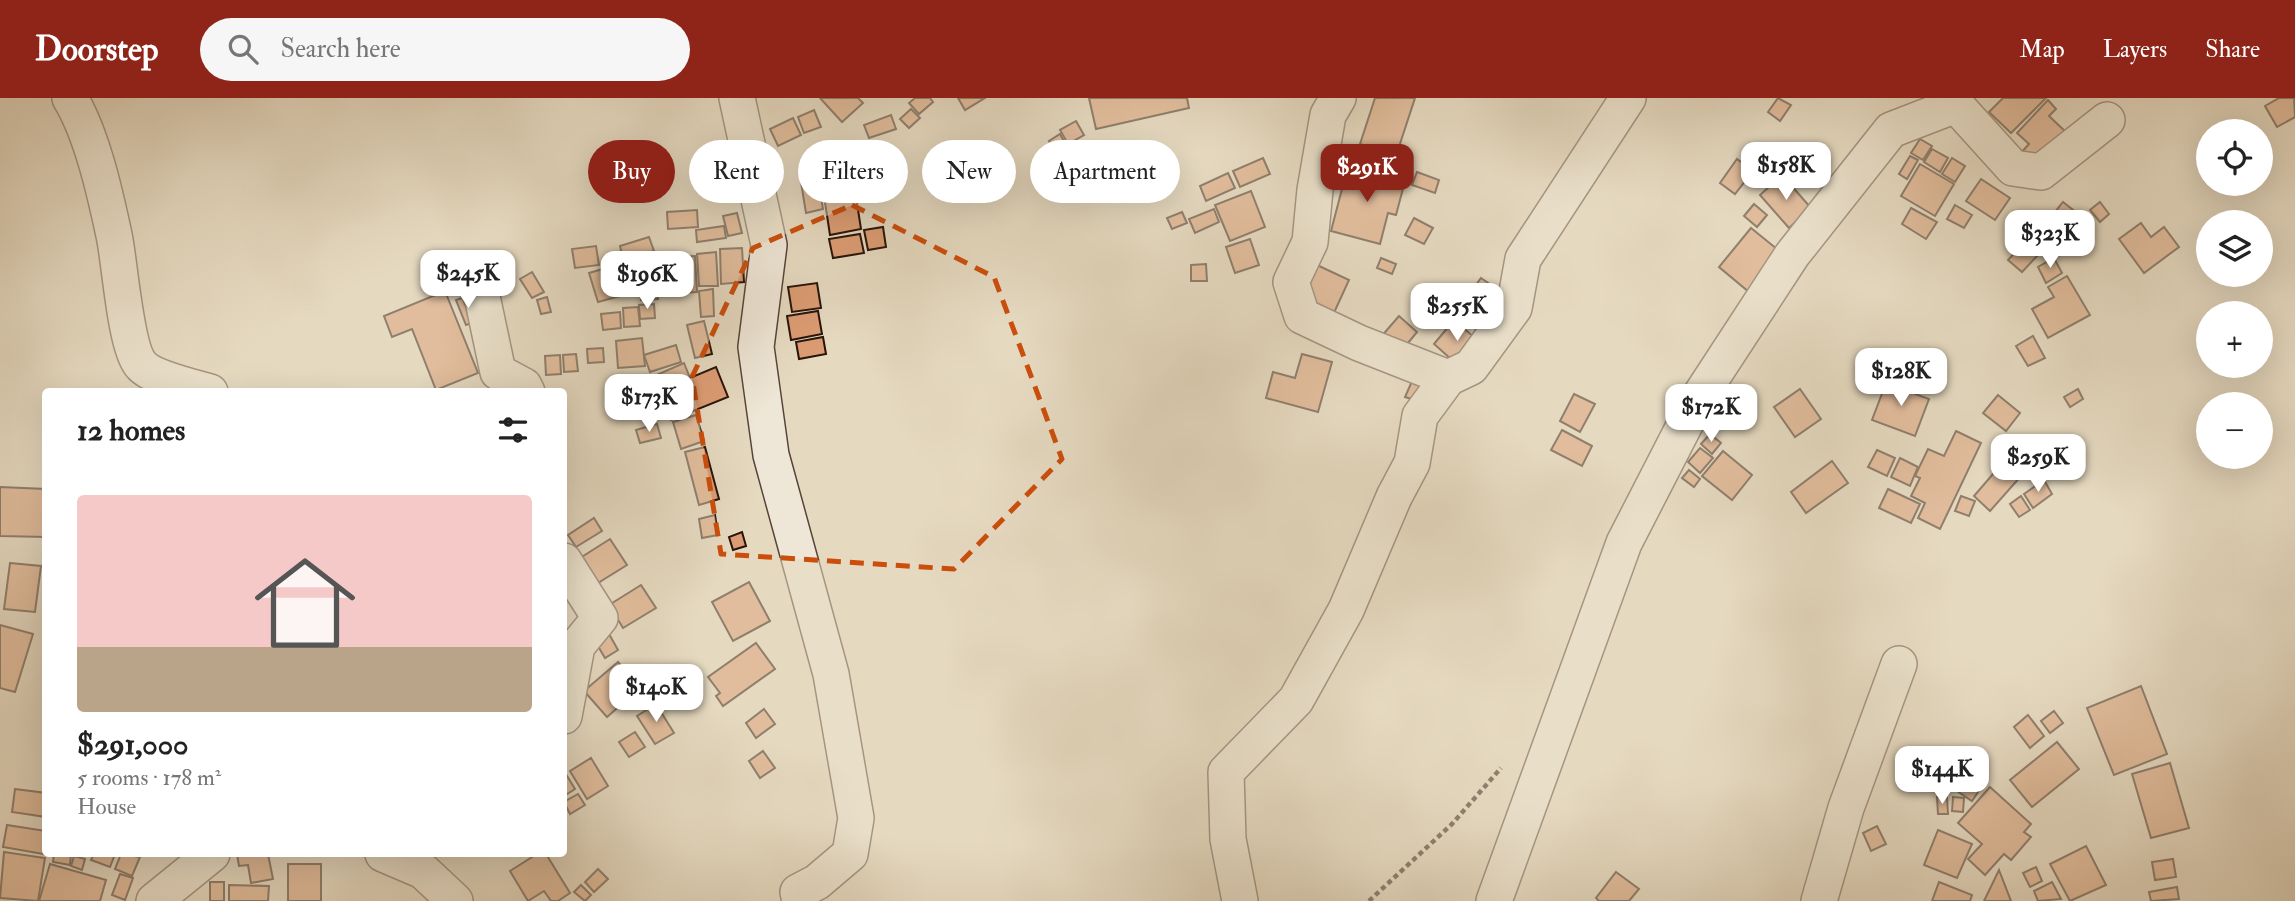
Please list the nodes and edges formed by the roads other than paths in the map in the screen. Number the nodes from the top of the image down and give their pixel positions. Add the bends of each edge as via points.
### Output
1 (70, 98) edge
2 (737, 98) edge
3 (1338, 98) edge
4 (1628, 98) edge
5 (2107, 120) dead end
6 (472, 275) dead end
7 (1448, 378) junction
8 (198, 388) edge
9 (525, 388) edge
10 (567, 566) edge
11 (1899, 664) dead end
12 (567, 700) edge
13 (208, 857) edge
14 (390, 857) edge
15 (445, 878) edge
16 (154, 901) edge
17 (800, 901) edge
18 (1240, 901) edge
19 (1494, 901) edge
20 (1819, 901) edge

1 - 8 street via 104,196 133,346 141,365
2 - 17 street via 769,244 756,347 771,455 831,674 856,818 850,853 798,892
3 - 7 street via 1328,115 1310,242 1291,282 1301,316
4 - 7 street via 1523,259 1514,308 1471,367
5 - 19 street via 2041,172 2013,168 1956,105 1891,130 1800,245 1698,399 1624,543
6 - 9 street via 484,301 498,372
7 - 18 street via 1420,416 1412,463 1346,610 1296,700 1226,772 1228,839
10 - 12 street via 600,618 577,646
11 - 20 street via 1846,808
13 - 16 street
14 - 15 street

